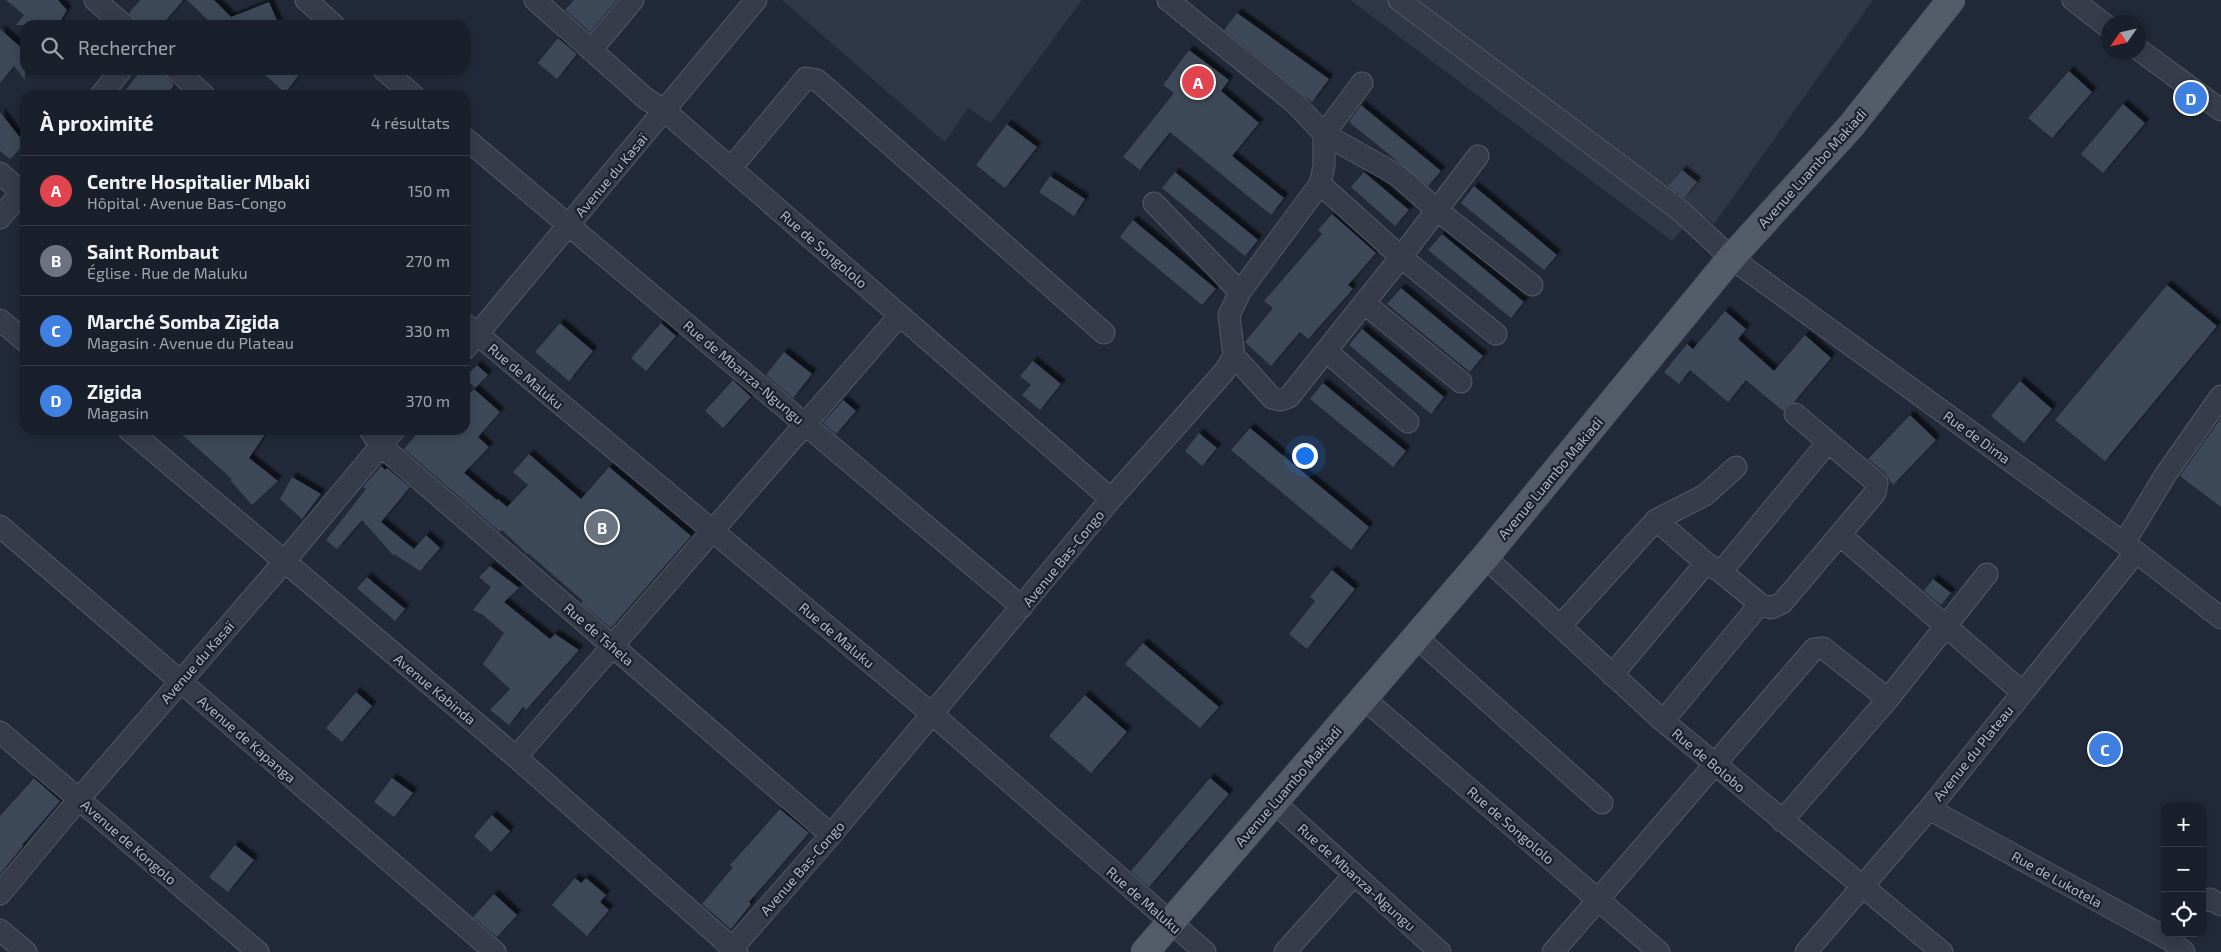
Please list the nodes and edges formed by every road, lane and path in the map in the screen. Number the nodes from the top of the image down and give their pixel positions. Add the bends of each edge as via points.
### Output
1 (95, 0) edge
2 (306, 0) edge
3 (535, 0) edge
4 (633, 0) edge
5 (756, 0) edge
6 (1168, 0) edge
7 (1399, 0) edge
8 (1951, 0) edge
9 (2073, 0) edge
10 (118, 20) edge
11 (328, 20) edge
12 (2101, 22) edge
13 (591, 50) junction
14 (2146, 55) edge
15 (117, 75) edge
16 (182, 75) edge
17 (390, 75) edge
18 (1362, 83) dead end
19 (105, 90) edge
20 (198, 90) edge
21 (407, 90) edge
22 (2221, 110) edge
23 (665, 111) junction
24 (1324, 134) junction
25 (470, 142) edge
26 (1478, 156) dead end
27 (731, 168) junction
28 (0, 173) edge
29 (1320, 184) junction
30 (20, 188) edge
31 (20, 194) edge
32 (1154, 203) dead end
33 (1437, 210) junction
34 (0, 218) edge
35 (569, 224) junction
36 (1401, 257) junction
37 (1731, 258) junction
38 (1532, 285) dead end
39 (1240, 292) junction
40 (1364, 303) junction
41 (900, 315) junction
42 (0, 320) edge
43 (1104, 333) dead end
44 (1496, 334) dead end
45 (470, 335) edge
46 (20, 337) edge
47 (470, 337) edge
48 (1326, 351) junction
49 (1234, 356) junction
50 (1461, 382) dead end
51 (2221, 396) edge
52 (1795, 414) dead end
53 (1408, 422) dead end
54 (804, 423) junction
55 (135, 435) edge
56 (381, 435) edge
57 (1828, 442) junction
58 (1736, 467) dead end
59 (1111, 499) junction
60 (1656, 520) junction
61 (0, 526) edge
62 (712, 532) junction
63 (1840, 535) junction
64 (2130, 547) junction
65 (1484, 557) junction
66 (284, 562) junction
67 (1713, 568) junction
68 (1987, 574) dead end
69 (1760, 604) junction
70 (1022, 607) junction
71 (2221, 618) edge
72 (1946, 625) junction
73 (1561, 626) junction
74 (1416, 637) junction
75 (613, 646) junction
76 (1612, 675) junction
77 (180, 682) junction
78 (2022, 692) junction
79 (1363, 698) junction
80 (1888, 699) junction
81 (932, 714) junction
82 (1663, 721) junction
83 (0, 732) edge
84 (516, 757) junction
85 (1714, 764) junction
86 (79, 799) junction
87 (1274, 802) junction
88 (1602, 803) dead end
89 (1929, 808) junction
90 (1782, 821) junction
91 (831, 835) junction
92 (1354, 875) junction
93 (1862, 887) junction
94 (0, 894) edge
95 (1596, 900) junction
96 (2206, 900) edge
97 (2221, 905) edge
98 (1170, 922) junction
99 (0, 930) edge
100 (2176, 942) edge
101 (733, 951) edge
102 (26, 952) edge
103 (258, 952) edge
104 (495, 952) edge
105 (1146, 952) edge
106 (1205, 952) edge
107 (1285, 952) edge
108 (1440, 952) edge
109 (1553, 952) edge
110 (1659, 952) edge
111 (1806, 952) edge
112 (1942, 952) edge

1 - 10 street
2 - 11 street
3 - 13 street, Rue de Songololo
4 - 13 street
5 - 23 street, Avenue du Kasaï
6 - 24 street via 1295,103
7 - 37 street, Rue de Dima via 1682,212
8 - 37 main road, Avenue Luambo Makiadi via 1851,126
9 - 12 street
13 - 23 street, Rue de Songololo
14 - 22 street
15 - 19 street
16 - 20 street
17 - 21 street
18 - 24 street
23 - 27 street, Rue de Songololo
23 - 35 street, Avenue du Kasaï
24 - 29 street via 1324,166
24 - 33 street via 1397,175
25 - 35 street, Rue de Mbanza-Ngungu
26 - 33 street
27 - 41 street, Rue de Songololo
27 - 43 street via 806,78 817,80
28 - 30 street
29 - 36 street
29 - 39 street
31 - 34 street
32 - 39 street
33 - 36 street
33 - 38 street
35 - 45 street, Avenue du Kasaï
35 - 54 street, Rue de Mbanza-Ngungu
36 - 40 street
36 - 44 street
37 - 64 street, Rue de Dima
37 - 65 main road, Avenue Luambo Makiadi
39 - 49 street via 1229,315
40 - 48 street
40 - 50 street
41 - 54 street
41 - 59 street, Rue de Songololo
42 - 46 street
47 - 62 street, Rue de Maluku
48 - 49 street via 1289,397 1280,400 1272,398
48 - 53 street
49 - 59 street, Avenue Bas-Congo via 1224,372
51 - 64 street, Avenue du Plateau via 2166,474
52 - 57 street
54 - 62 street
54 - 70 street, Rue de Mbanza-Ngungu
55 - 66 street, Avenue Kabinda
56 - 66 street, Avenue du Kasaï
56 - 75 street, Rue de Tshela
57 - 63 street via 1878,483 1875,493
57 - 67 street
58 - 60 street via 1705,495
59 - 70 street, Avenue Bas-Congo
60 - 67 street
60 - 73 street
61 - 77 street, Avenue de Kapanga
62 - 75 street
62 - 81 street, Rue de Maluku
63 - 69 street via 1782,602 1771,608
63 - 72 street
64 - 71 street, Rue de Dima
64 - 78 street, Avenue du Plateau
65 - 73 street, Rue de Bolobo
65 - 74 main road, Avenue Luambo Makiadi
66 - 77 street, Avenue du Kasaï
66 - 84 street, Avenue Kabinda
67 - 69 street
67 - 76 street
68 - 72 street
69 - 82 street
70 - 81 street, Avenue Bas-Congo
72 - 78 street
72 - 80 street
73 - 76 street, Rue de Bolobo
74 - 79 main road, Avenue Luambo Makiadi
74 - 88 street
75 - 84 street
75 - 91 street, Rue de Tshela
76 - 82 street, Rue de Bolobo
77 - 86 street, Avenue du Kasaï
77 - 104 street, Avenue de Kapanga
78 - 89 street, Avenue du Plateau
79 - 87 main road, Avenue Luambo Makiadi
79 - 95 street, Rue de Songololo
80 - 85 street via 1823,648 1814,649
80 - 90 street
81 - 91 street, Avenue Bas-Congo
81 - 98 street, Rue de Maluku
82 - 85 street, Rue de Bolobo
83 - 86 street, Avenue de Kongolo
84 - 101 street, Avenue Kabinda
85 - 90 street, Rue de Bolobo
85 - 95 street
86 - 94 street, Avenue du Kasaï
86 - 103 street, Avenue de Kongolo
87 - 92 street, Rue de Mbanza-Ngungu
87 - 98 main road, Avenue Luambo Makiadi
89 - 93 street, Avenue du Plateau
89 - 100 street, Rue de Lukotela
90 - 93 street, Rue de Bolobo
91 - 101 street, Avenue Bas-Congo
92 - 107 street
92 - 108 street, Rue de Mbanza-Ngungu
93 - 111 street, Avenue du Plateau
93 - 112 street, Rue de Bolobo
95 - 109 street
95 - 110 street, Rue de Songololo
96 - 97 street
98 - 105 main road, Avenue Luambo Makiadi
98 - 106 street, Rue de Maluku
99 - 102 street

